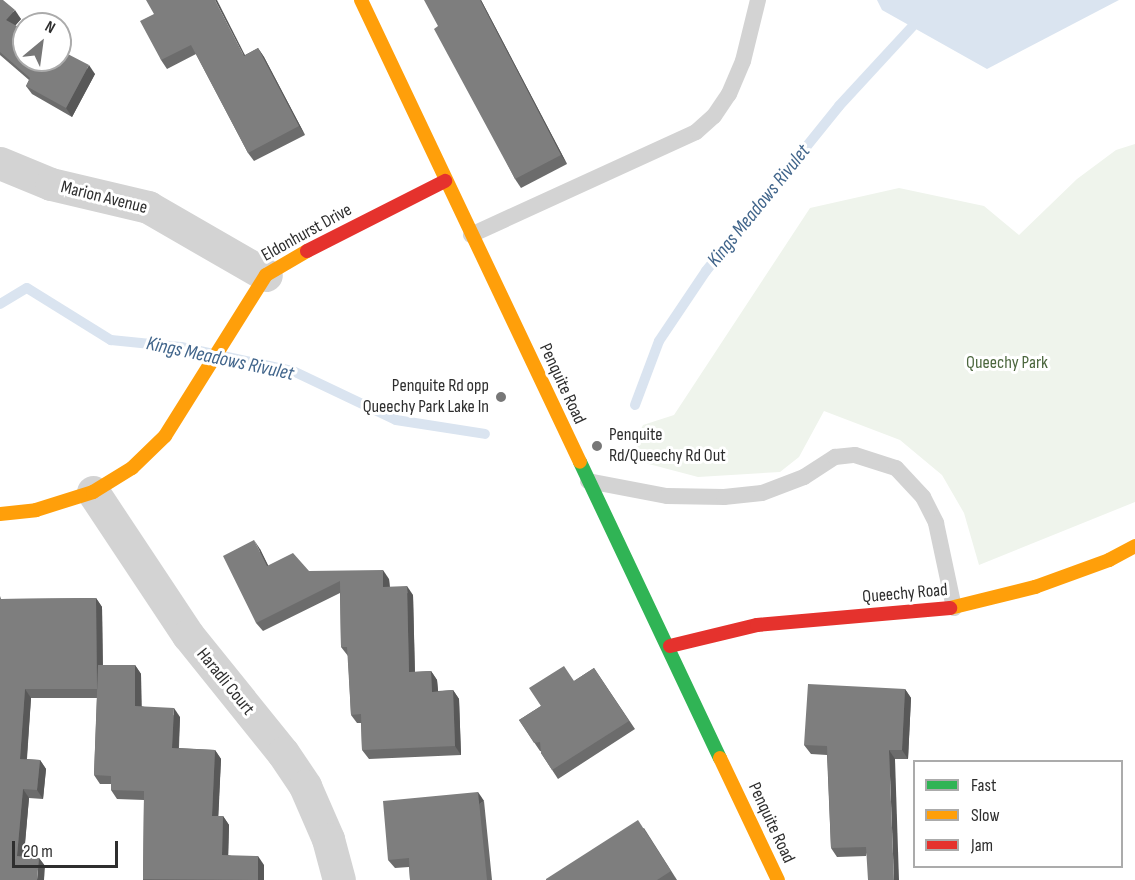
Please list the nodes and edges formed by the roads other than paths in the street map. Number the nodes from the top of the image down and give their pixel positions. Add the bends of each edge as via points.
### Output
1 (361, 0) edge
2 (758, 0) edge
3 (0, 163) edge
4 (446, 181) junction
5 (471, 235) junction
6 (266, 275) junction
7 (587, 481) junction
8 (93, 492) junction
9 (0, 514) edge
10 (1135, 546) edge
11 (954, 608) junction
12 (670, 646) junction
13 (339, 880) edge
14 (778, 880) edge

1 - 4 street, Penquite Road
2 - 5 lane via 743,61 729,94 714,116 696,132
3 - 6 street, Marion Avenue via 51,184 148,207
4 - 5 street, Penquite Road
4 - 6 street, Eldonhurst Drive
5 - 7 street, Penquite Road
6 - 8 street, Eldonhurst Drive via 165,436 132,468
7 - 11 lane via 667,496 724,497 762,493 804,477 835,457 855,455 896,468 923,497 936,523
7 - 12 street, Penquite Road
8 - 9 street, Eldonhurst Drive via 36,510
8 - 13 street, Haradli Court via 188,635 305,786 328,839
10 - 11 street, Queechy Road via 1109,560 1035,587
11 - 12 street, Queechy Road via 757,625
12 - 14 street, Penquite Road

